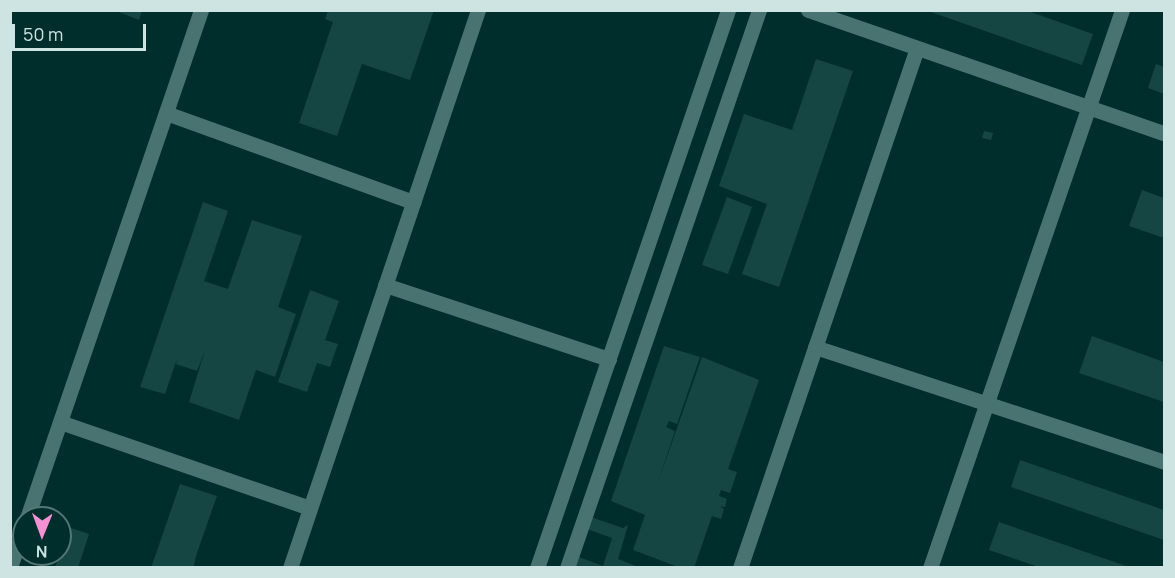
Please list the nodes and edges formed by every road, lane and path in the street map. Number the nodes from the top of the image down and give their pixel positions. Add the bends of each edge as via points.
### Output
1 (201, 10) edge
2 (478, 10) edge
3 (728, 10) edge
4 (759, 10) edge
5 (808, 10) edge
6 (1122, 10) edge
7 (917, 48) junction
8 (1088, 107) junction
9 (166, 113) junction
10 (1164, 133) edge
11 (413, 202) junction
12 (385, 285) junction
13 (815, 347) junction
14 (609, 359) junction
15 (988, 402) junction
16 (60, 422) junction
17 (1164, 462) edge
18 (31, 506) edge
19 (310, 508) junction
20 (290, 567) edge
21 (537, 567) edge
22 (567, 567) edge
23 (740, 567) edge
24 (930, 567) edge

1 - 9 street
2 - 11 street
3 - 14 street
4 - 22 street
5 - 7 street
6 - 8 street
7 - 8 street
7 - 13 street
8 - 10 street
8 - 15 street
9 - 11 street
9 - 16 street
11 - 12 street
12 - 14 street
12 - 19 street
13 - 15 street
13 - 23 street
14 - 21 street
15 - 17 street
15 - 24 street
16 - 18 street
16 - 19 street
19 - 20 street

